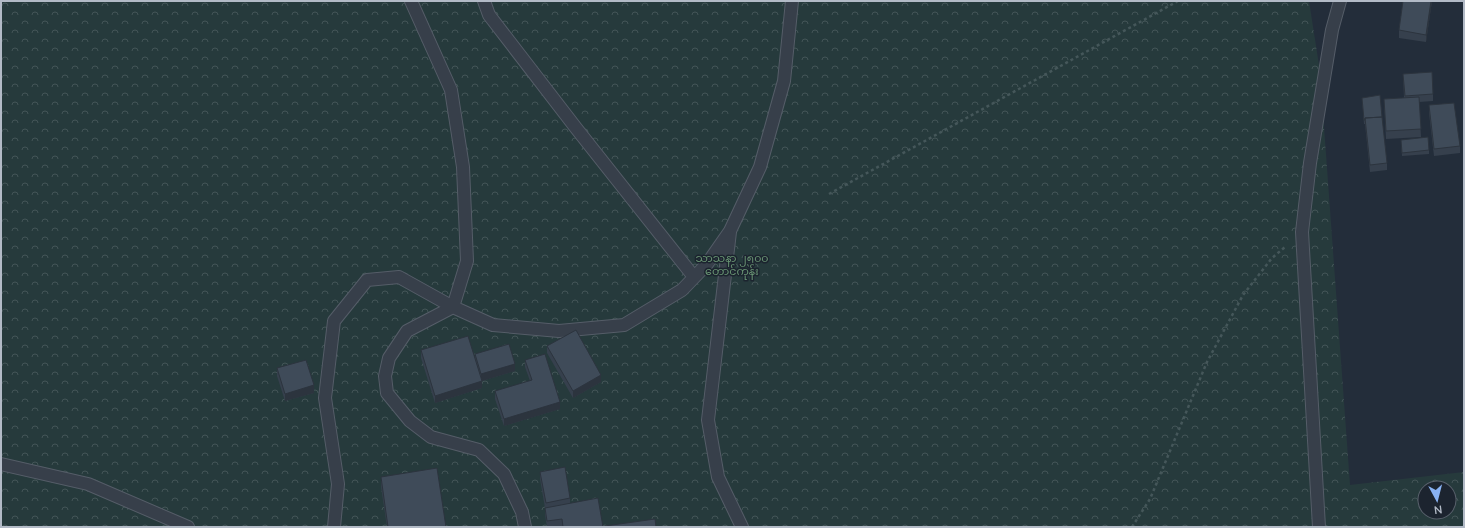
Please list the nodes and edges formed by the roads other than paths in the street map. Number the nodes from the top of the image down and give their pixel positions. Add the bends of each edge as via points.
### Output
1 (411, 1) edge
2 (484, 1) edge
3 (792, 1) edge
4 (1340, 1) edge
5 (730, 231) junction
6 (694, 277) junction
7 (453, 307) junction
8 (1, 464) edge
9 (188, 527) edge
10 (334, 527) edge
11 (526, 527) edge
12 (742, 527) edge
13 (1319, 527) edge

1 - 7 lane via 451,90 463,167 467,261
2 - 6 lane via 489,15
3 - 5 lane via 784,81 760,167
4 - 13 lane via 1332,30 1302,232
5 - 6 lane via 707,264
5 - 12 lane via 708,420 718,477
6 - 7 lane via 682,290 624,325 559,331 492,325
7 - 10 lane via 399,277 368,280 334,321 325,398 338,484
7 - 11 lane via 407,331 389,358 385,376 387,393 410,421 431,437 479,450 504,474 522,512
8 - 9 lane via 88,484

